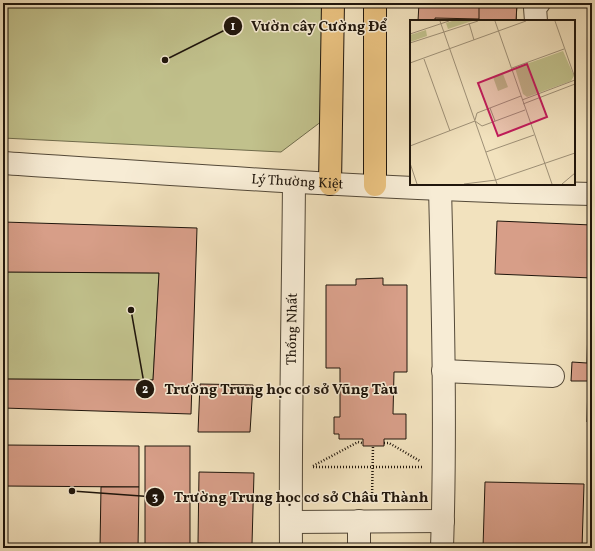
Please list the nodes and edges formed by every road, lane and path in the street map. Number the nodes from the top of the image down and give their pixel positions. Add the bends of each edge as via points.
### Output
1 (333, 3) edge
2 (375, 3) edge
3 (539, 3) edge
4 (536, 20) edge
5 (3, 163) edge
6 (294, 182) junction
7 (330, 184) junction
8 (375, 185) junction
9 (440, 188) junction
10 (544, 188) edge
11 (592, 194) edge
12 (443, 371) junction
13 (553, 376) dead end
14 (362, 442) dead end
15 (384, 443) dead end
16 (373, 446) dead end
17 (373, 467) junction
18 (438, 467) junction
19 (371, 502) dead end
20 (359, 521) junction
21 (443, 521) junction
22 (291, 522) junction
23 (291, 548) edge
24 (359, 548) edge
25 (442, 548) edge

1 - 7 main road
2 - 8 main road
3 - 4 street via 535,8
5 - 6 street, Lý Thường Kiệt
6 - 7 street, Lý Thường Kiệt
6 - 22 street, Thống Nhất
7 - 8 street, Lý Thường Kiệt
8 - 9 street, Lý Thường Kiệt
9 - 10 street, Lý Thường Kiệt
9 - 12 street
10 - 11 street, Lý Thường Kiệt
12 - 13 street
12 - 18 street
14 - 17 path via 311,467
15 - 18 path via 389,443
16 - 17 path
17 - 18 path
17 - 19 path
18 - 21 street
20 - 21 street
20 - 22 street
20 - 24 street
21 - 25 street
22 - 23 street, Thống Nhất

